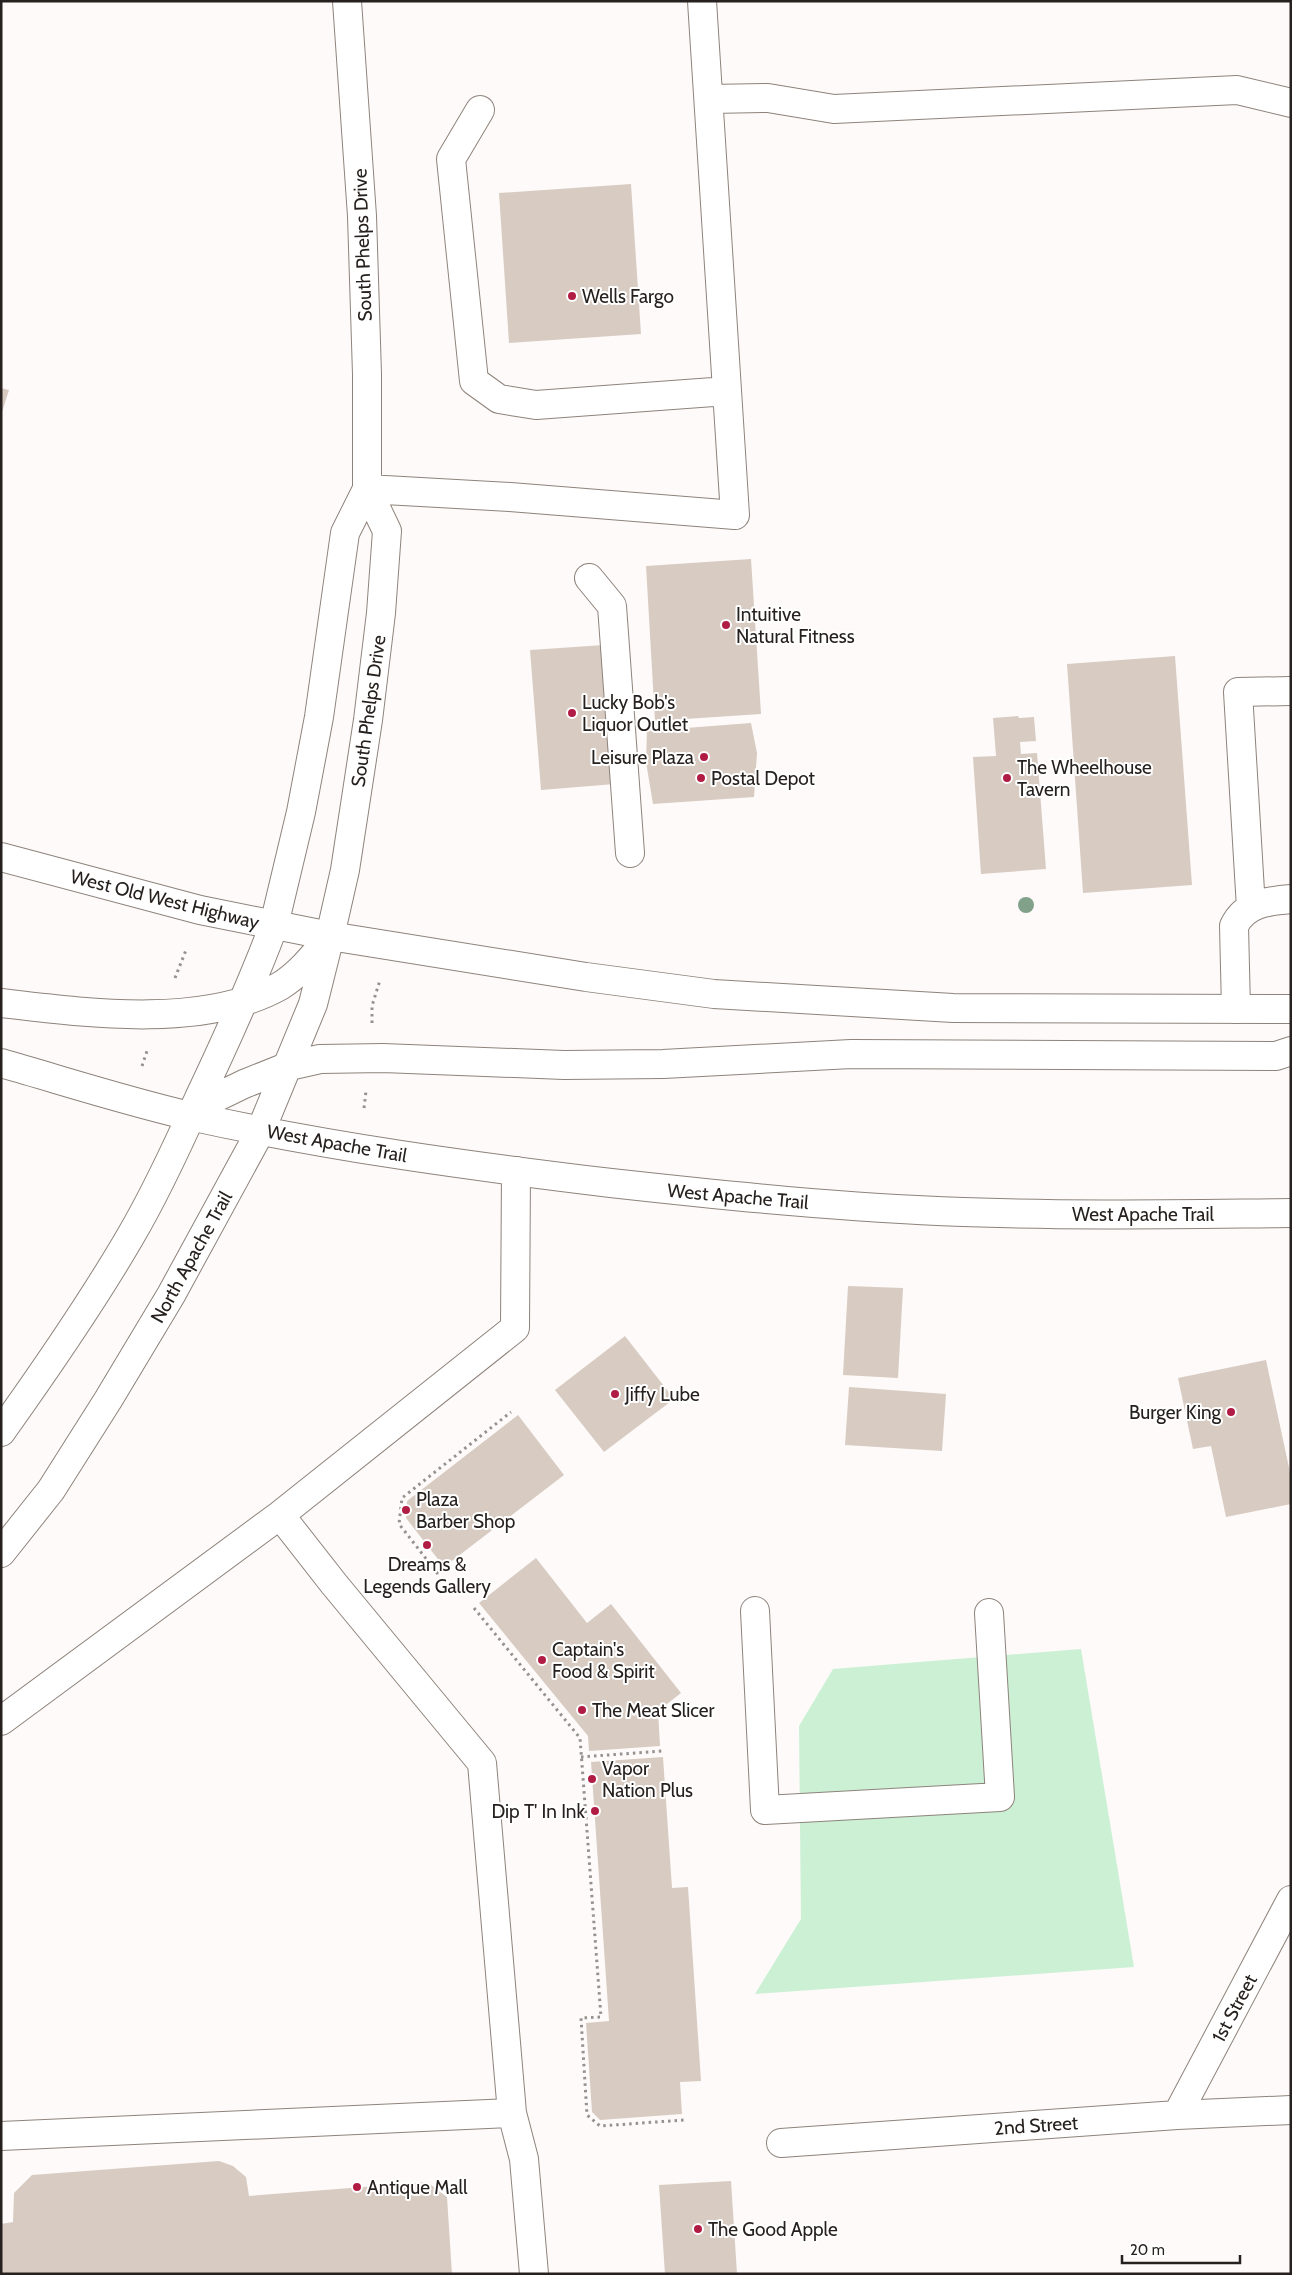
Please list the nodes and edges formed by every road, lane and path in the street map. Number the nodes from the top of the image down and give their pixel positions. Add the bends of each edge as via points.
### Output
1 (347, 1) edge
2 (702, 1) edge
3 (710, 99) junction
4 (1291, 104) edge
5 (480, 110) dead end
6 (727, 391) junction
7 (367, 489) junction
8 (589, 578) dead end
9 (1291, 690) edge
10 (630, 853) dead end
11 (1, 857) edge
12 (1291, 899) edge
13 (1251, 908) junction
14 (274, 925) junction
15 (330, 936) junction
16 (186, 950) dead end
17 (380, 980) dead end
18 (173, 984) dead end
19 (243, 1002) junction
20 (1, 1003) edge
21 (1236, 1009) junction
22 (1291, 1009) edge
23 (371, 1031) dead end
24 (1291, 1052) edge
25 (1, 1063) edge
26 (289, 1066) junction
27 (366, 1086) dead end
28 (364, 1108) dead end
29 (191, 1116) junction
30 (261, 1130) junction
31 (516, 1171) junction
32 (1291, 1213) edge
33 (512, 1412) dead end
34 (1, 1432) edge
35 (280, 1515) junction
36 (1, 1553) edge
37 (438, 1574) dead end
38 (474, 1608) dead end
39 (755, 1611) dead end
40 (989, 1613) dead end
41 (5, 1710) edge
42 (662, 1751) dead end
43 (581, 1757) junction
44 (1291, 1900) edge
45 (1291, 2110) edge
46 (512, 2113) junction
47 (1177, 2115) junction
48 (684, 2120) dead end
49 (1, 2136) edge
50 (781, 2143) dead end
51 (534, 2274) edge

1 - 7 main road, South Phelps Drive via 362,216
2 - 3 main road
3 - 4 main road via 768,98 834,108 1237,90
3 - 6 main road
5 - 6 main road via 451,160 474,381 498,400 536,405
6 - 7 main road via 735,515
7 - 14 main road, South Phelps Drive via 345,532 314,745
7 - 15 main road, South Phelps Drive via 387,531 381,613 345,870
8 - 10 main road via 612,606
9 - 13 main road via 1238,692
11 - 14 main road, West Old West Highway via 200,910
12 - 13 main road
13 - 21 main road via 1240,915 1234,926
14 - 15 main road, West Old West Highway
14 - 19 main road
15 - 19 main road via 305,966 281,986
15 - 21 main road via 714,994 953,1008
15 - 26 main road, North Apache Trail via 313,1004
16 - 18 path
17 - 23 path via 372,1006
19 - 20 main road via 204,1010 147,1014
19 - 29 main road
21 - 22 main road
24 - 26 main road via 1276,1056 851,1054 663,1064 564,1065 383,1058 320,1059
25 - 29 main road
26 - 29 main road via 244,1084
26 - 30 main road, North Apache Trail
27 - 28 path
29 - 30 main road, West Apache Trail
29 - 34 main road via 130,1237
30 - 31 main road, West Apache Trail
30 - 36 main road, North Apache Trail via 172,1295 108,1400 51,1490
31 - 32 main road, West Apache Trail via 792,1201 962,1212 1097,1215
31 - 35 main road via 516,1328
33 - 37 path via 402,1498 399,1524
35 - 41 main road
35 - 46 main road via 482,1763
38 - 43 path via 580,1738
39 - 40 main road via 765,1810 1000,1797
42 - 43 path
43 - 48 path via 601,2017 581,2018 587,2115 600,2126
44 - 47 main road, 1st Street
45 - 47 main road, 2nd Street
46 - 49 main road
46 - 51 main road via 524,2159
47 - 50 main road, 2nd Street

